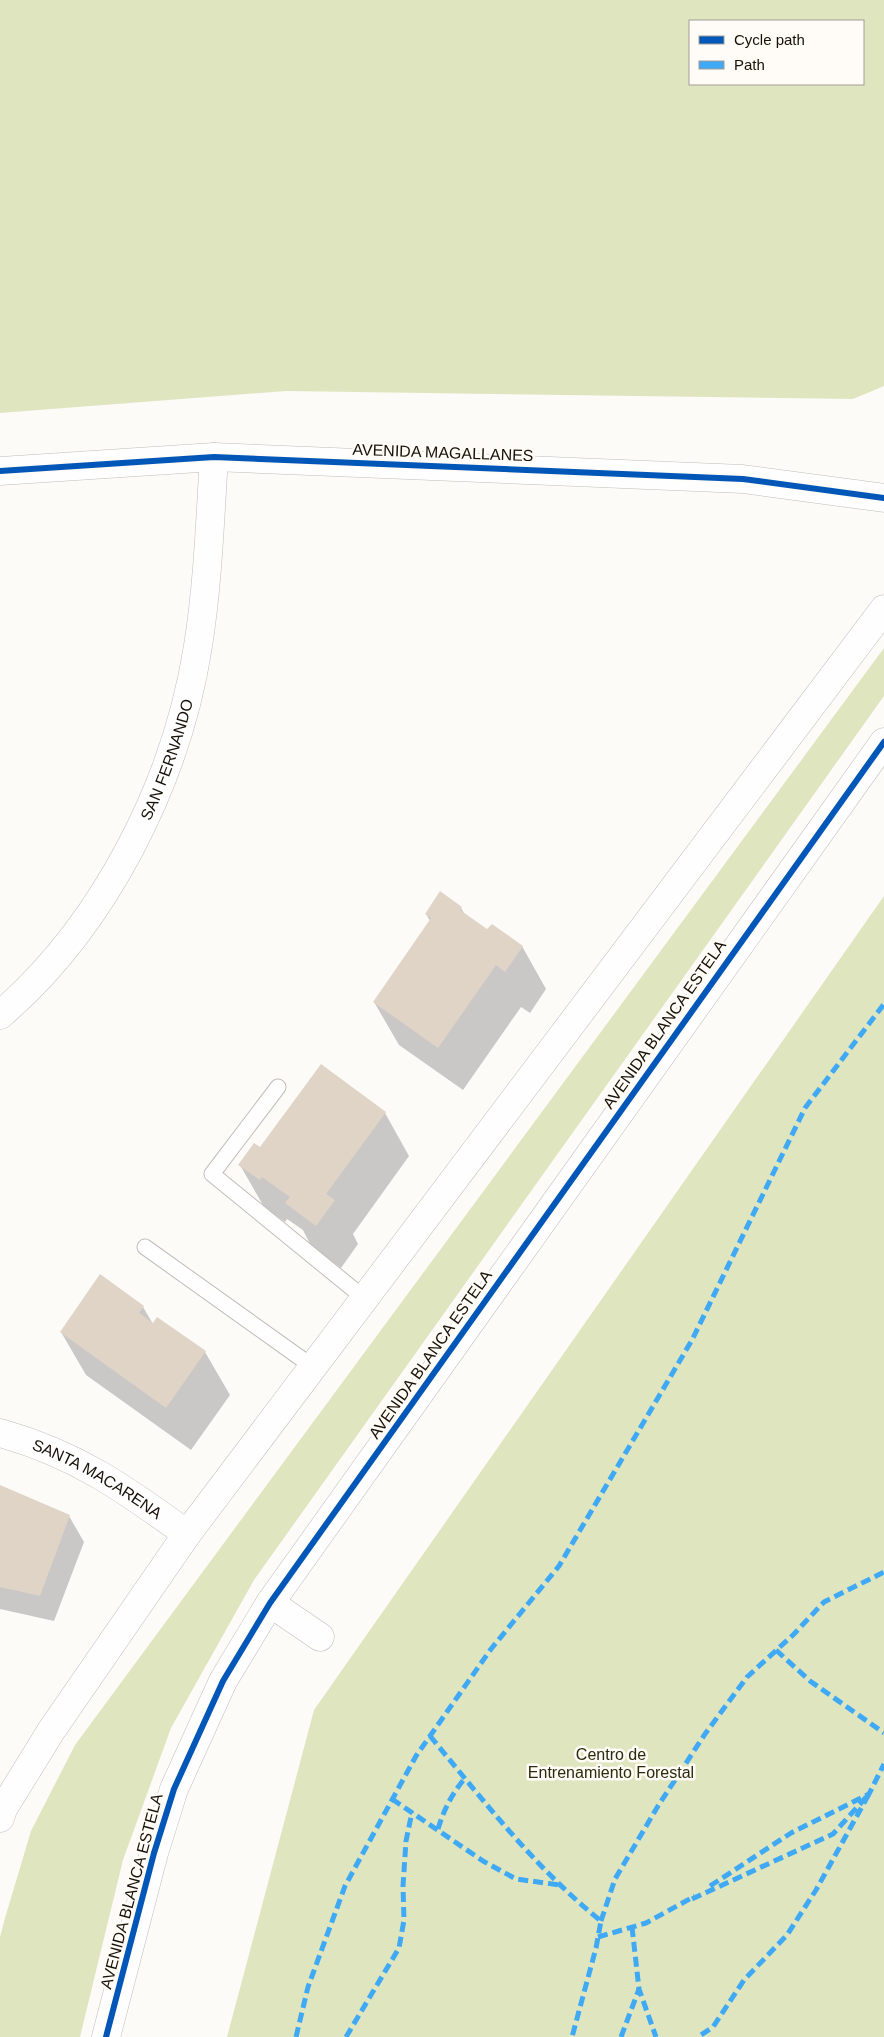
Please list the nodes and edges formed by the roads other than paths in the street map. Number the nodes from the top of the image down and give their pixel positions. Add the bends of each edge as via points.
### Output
1 (214, 457) junction
2 (0, 471) edge
3 (884, 498) edge
4 (884, 610) edge
5 (884, 742) edge
6 (0, 1015) edge
7 (278, 1087) dead end
8 (145, 1247) dead end
9 (364, 1298) junction
10 (313, 1368) junction
11 (0, 1433) edge
12 (187, 1534) junction
13 (270, 1603) junction
14 (320, 1637) dead end
15 (0, 1818) edge
16 (106, 2037) edge

1 - 2 street, AVENIDA MAGALLANES
1 - 3 street, AVENIDA MAGALLANES via 743,479
1 - 6 street, SAN FERNANDO via 198,646 188,698 154,798 105,891 41,974
4 - 9 street
5 - 13 street, AVENIDA BLANCA ESTELA
7 - 9 lane via 212,1174
8 - 10 lane
9 - 10 street
10 - 12 street
11 - 12 street, SANTA MACARENA via 63,1454 98,1472
12 - 15 street via 51,1731
13 - 14 street
13 - 16 street, AVENIDA BLANCA ESTELA via 223,1681 174,1789

